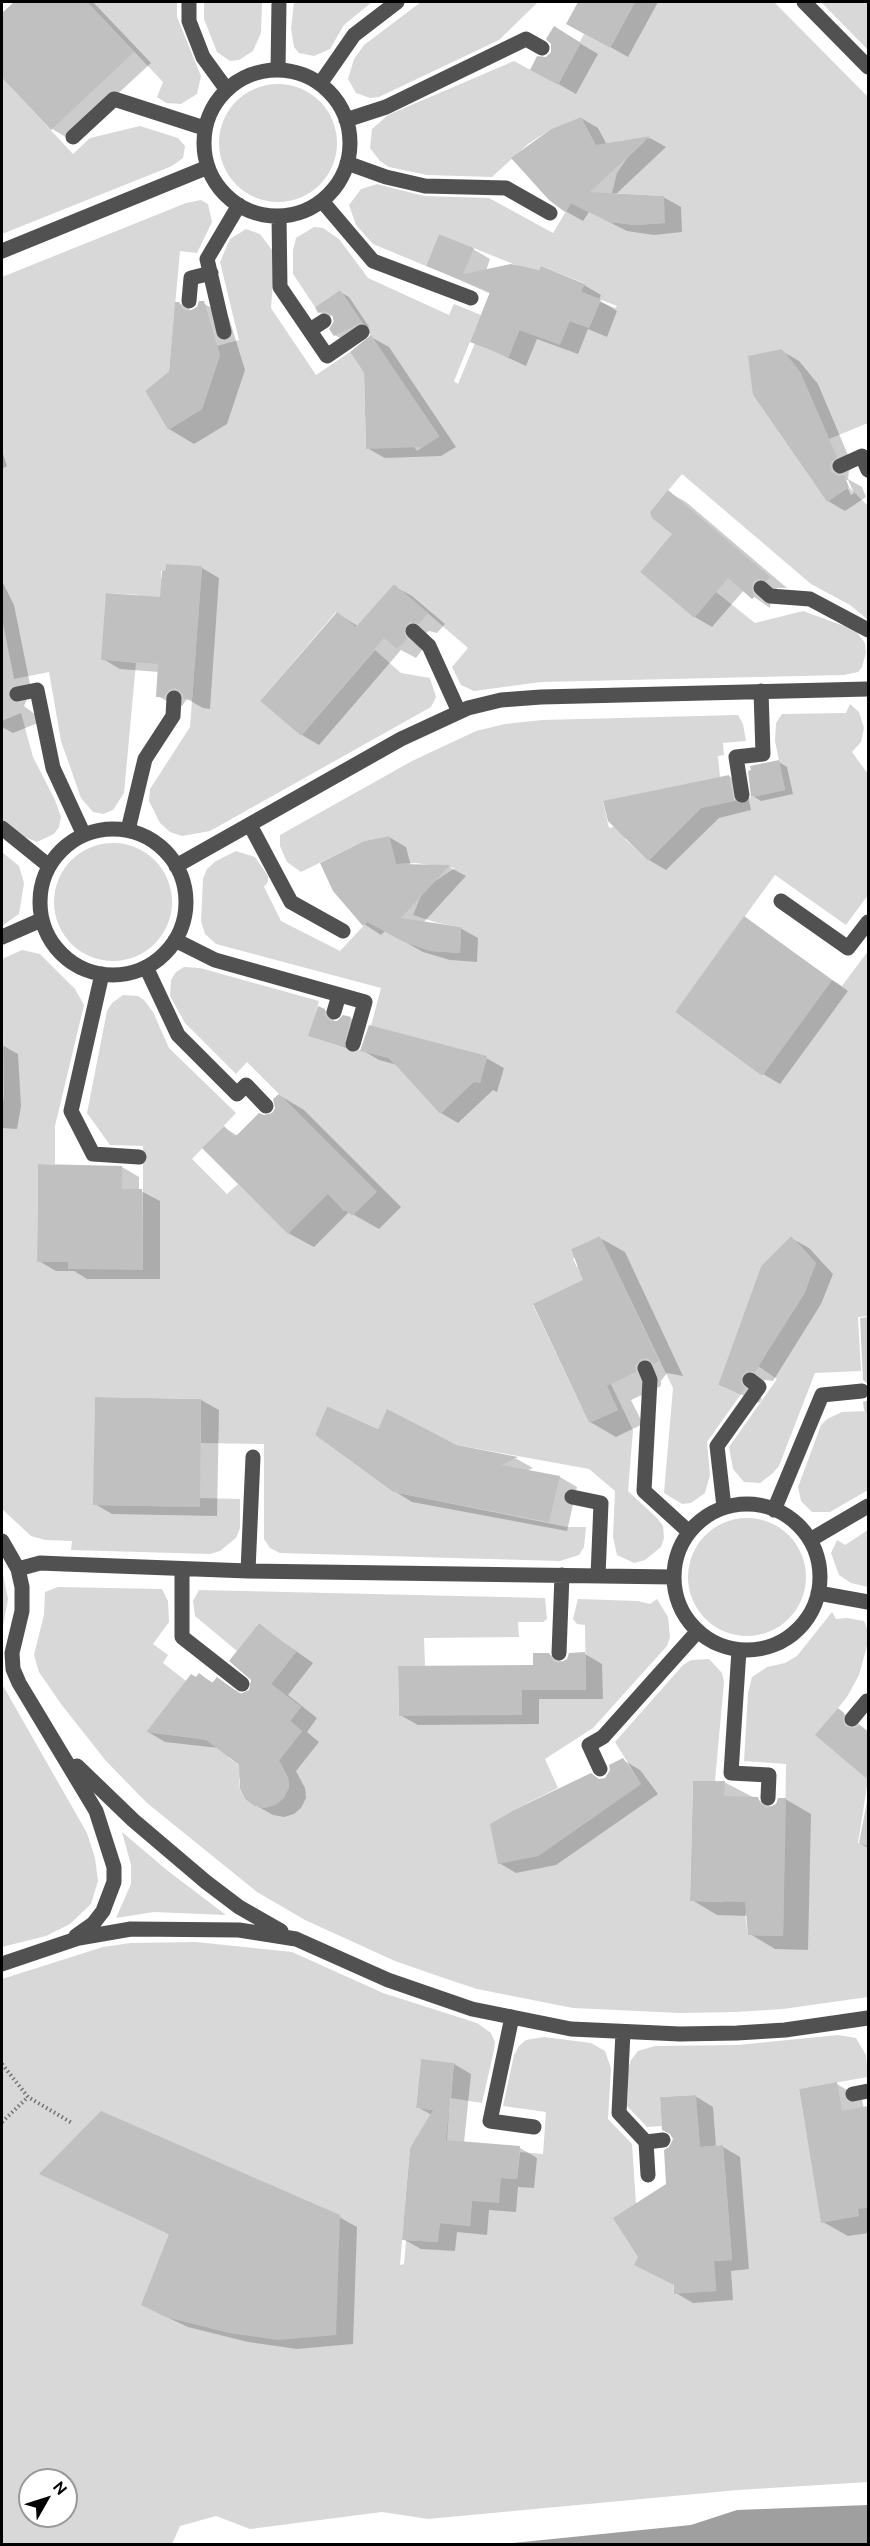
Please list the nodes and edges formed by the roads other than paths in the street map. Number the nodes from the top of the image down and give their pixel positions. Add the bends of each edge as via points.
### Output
1 (189, 2) edge
2 (279, 2) edge
3 (397, 2) edge
4 (804, 2) edge
5 (542, 48) dead end
6 (868, 67) edge
7 (278, 70) junction
8 (320, 84) junction
9 (227, 90) junction
10 (346, 120) junction
11 (204, 128) junction
12 (72, 137) dead end
13 (347, 163) junction
14 (208, 167) junction
15 (321, 201) junction
16 (238, 205) junction
17 (550, 213) dead end
18 (279, 216) junction
19 (2, 251) edge
20 (211, 273) junction
21 (471, 298) dead end
22 (189, 301) dead end
23 (324, 321) dead end
24 (310, 330) junction
25 (224, 332) dead end
26 (362, 332) dead end
27 (840, 466) dead end
28 (868, 470) edge
29 (761, 588) dead end
30 (868, 630) edge
31 (413, 631) dead end
32 (868, 688) edge
33 (761, 691) junction
34 (17, 694) dead end
35 (174, 698) dead end
36 (459, 712) junction
37 (742, 795) dead end
38 (250, 825) junction
39 (2, 828) edge
40 (128, 830) junction
41 (84, 835) junction
42 (49, 866) junction
43 (176, 866) junction
44 (781, 901) dead end
45 (41, 920) junction
46 (868, 922) edge
47 (343, 931) dead end
48 (2, 937) edge
49 (175, 940) junction
50 (146, 967) junction
51 (102, 974) junction
52 (339, 995) junction
53 (334, 1012) dead end
54 (353, 1044) dead end
55 (266, 1106) dead end
56 (138, 1157) dead end
57 (645, 1368) dead end
58 (750, 1380) dead end
59 (862, 1391) dead end
60 (253, 1457) dead end
61 (572, 1497) dead end
62 (868, 1506) edge
63 (724, 1508) junction
64 (774, 1510) junction
65 (689, 1532) junction
66 (810, 1540) junction
67 (2, 1541) edge
68 (18, 1569) junction
69 (182, 1569) junction
70 (248, 1571) junction
71 (562, 1575) junction
72 (598, 1576) junction
73 (673, 1577) junction
74 (818, 1593) junction
75 (868, 1602) edge
76 (697, 1632) junction
77 (739, 1650) junction
78 (559, 1653) dead end
79 (242, 1684) dead end
80 (868, 1699) edge
81 (852, 1719) dead end
82 (62, 1751) junction
83 (600, 1769) dead end
84 (768, 1797) dead end
85 (296, 1939) junction
86 (63, 1944) junction
87 (2, 1964) edge
88 (512, 2018) junction
89 (868, 2018) edge
90 (622, 2032) junction
91 (868, 2091) edge
92 (853, 2094) dead end
93 (534, 2127) dead end
94 (663, 2140) dead end
95 (646, 2142) junction
96 (648, 2175) dead end

1 - 9 street via 189,21 203,57
2 - 7 street
3 - 8 street via 354,35
4 - 6 street
5 - 10 street via 526,39 386,107
7 - 8 street via 305,75
7 - 9 street via 256,73
8 - 10 street via 337,101
9 - 11 street via 210,111
10 - 13 street via 350,134
11 - 12 street via 114,99
11 - 14 street
13 - 15 street via 336,188
13 - 17 street via 425,186 506,188
14 - 16 street via 219,188
14 - 19 street
15 - 18 street via 305,211
15 - 21 street via 373,261
16 - 18 street
16 - 20 street via 207,259
18 - 24 street via 280,287
20 - 22 street via 191,278
20 - 25 street
23 - 24 street
24 - 26 street via 327,356
27 - 28 street via 862,456
29 - 30 street via 770,596 810,599
31 - 36 street via 429,646
32 - 33 street
33 - 36 street via 541,697 501,700
33 - 37 street via 764,758 736,757
34 - 41 street via 37,690 52,768
35 - 40 street via 173,716 145,759
36 - 38 street
38 - 43 street
38 - 47 street via 291,902
39 - 42 street
40 - 41 street via 109,829
40 - 43 street via 162,847
41 - 42 street via 58,853
42 - 45 street via 41,886
43 - 49 street via 186,898 184,918
44 - 46 street via 848,948
45 - 48 street
45 - 51 street via 63,956 79,967
49 - 50 street
49 - 52 street via 215,960
50 - 51 street via 117,975
50 - 55 street via 178,1035 237,1094 246,1085
51 - 56 street via 71,1111 93,1154
52 - 53 street
52 - 54 street via 365,1002
57 - 65 street via 650,1380 644,1491
58 - 63 street via 759,1387 717,1446
59 - 64 street via 822,1395
60 - 70 street
61 - 72 street via 601,1503
62 - 66 street
63 - 64 street via 743,1504
63 - 65 street via 706,1516
64 - 66 street via 796,1523
65 - 73 street via 678,1553
66 - 74 street via 820,1574
67 - 68 street
68 - 69 street via 40,1563
68 - 82 street via 22,1611 12,1653 13,1669
69 - 70 street
69 - 79 street via 182,1637
70 - 71 street
71 - 72 street
71 - 78 street
72 - 73 street
73 - 76 street via 677,1600
74 - 75 street
74 - 77 street via 801,1627 786,1639 769,1647
76 - 77 street via 713,1643
76 - 83 street via 603,1737 589,1745
77 - 84 street via 731,1773 769,1775
80 - 81 street
82 - 85 street via 133,1820 206,1882 239,1907
82 - 86 street via 103,1825 114,1867 114,1882 103,1911 93,1924
85 - 86 street via 239,1930 155,1927 98,1934
85 - 88 street via 388,1980 472,2009
86 - 87 street
88 - 90 street via 570,2029
88 - 93 street via 490,2121
89 - 90 street via 737,2033
90 - 95 street via 619,2113
91 - 92 street
94 - 95 street
95 - 96 street

